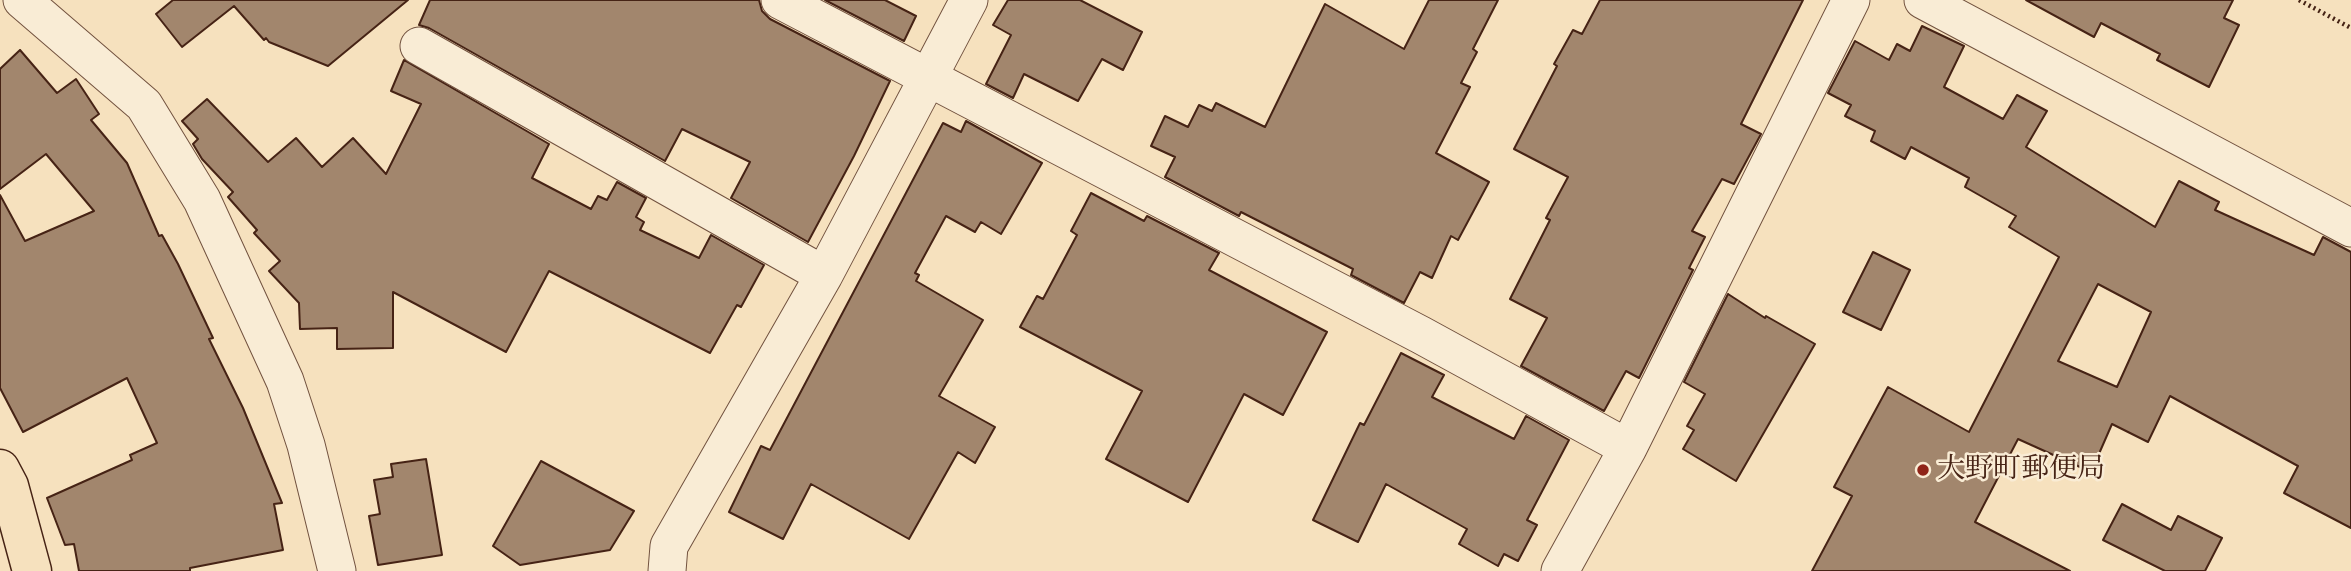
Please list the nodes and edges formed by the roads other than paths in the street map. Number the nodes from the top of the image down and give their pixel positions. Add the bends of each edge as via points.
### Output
1 (22, 0) edge
2 (780, 0) edge
3 (968, 0) edge
4 (1851, 0) edge
5 (1923, 0) edge
6 (419, 46) dead end
7 (927, 76) junction
8 (2351, 228) edge
9 (824, 275) junction
10 (1628, 448) junction
11 (0, 469) edge
12 (32, 571) edge
13 (337, 571) edge
14 (667, 571) edge
15 (1560, 571) edge

1 - 13 street via 144,105 202,200 285,381
2 - 7 street
3 - 7 street
4 - 10 street
5 - 8 street
6 - 9 street
7 - 9 street
7 - 10 street
9 - 14 street via 668,547
10 - 15 street
11 - 12 main road

